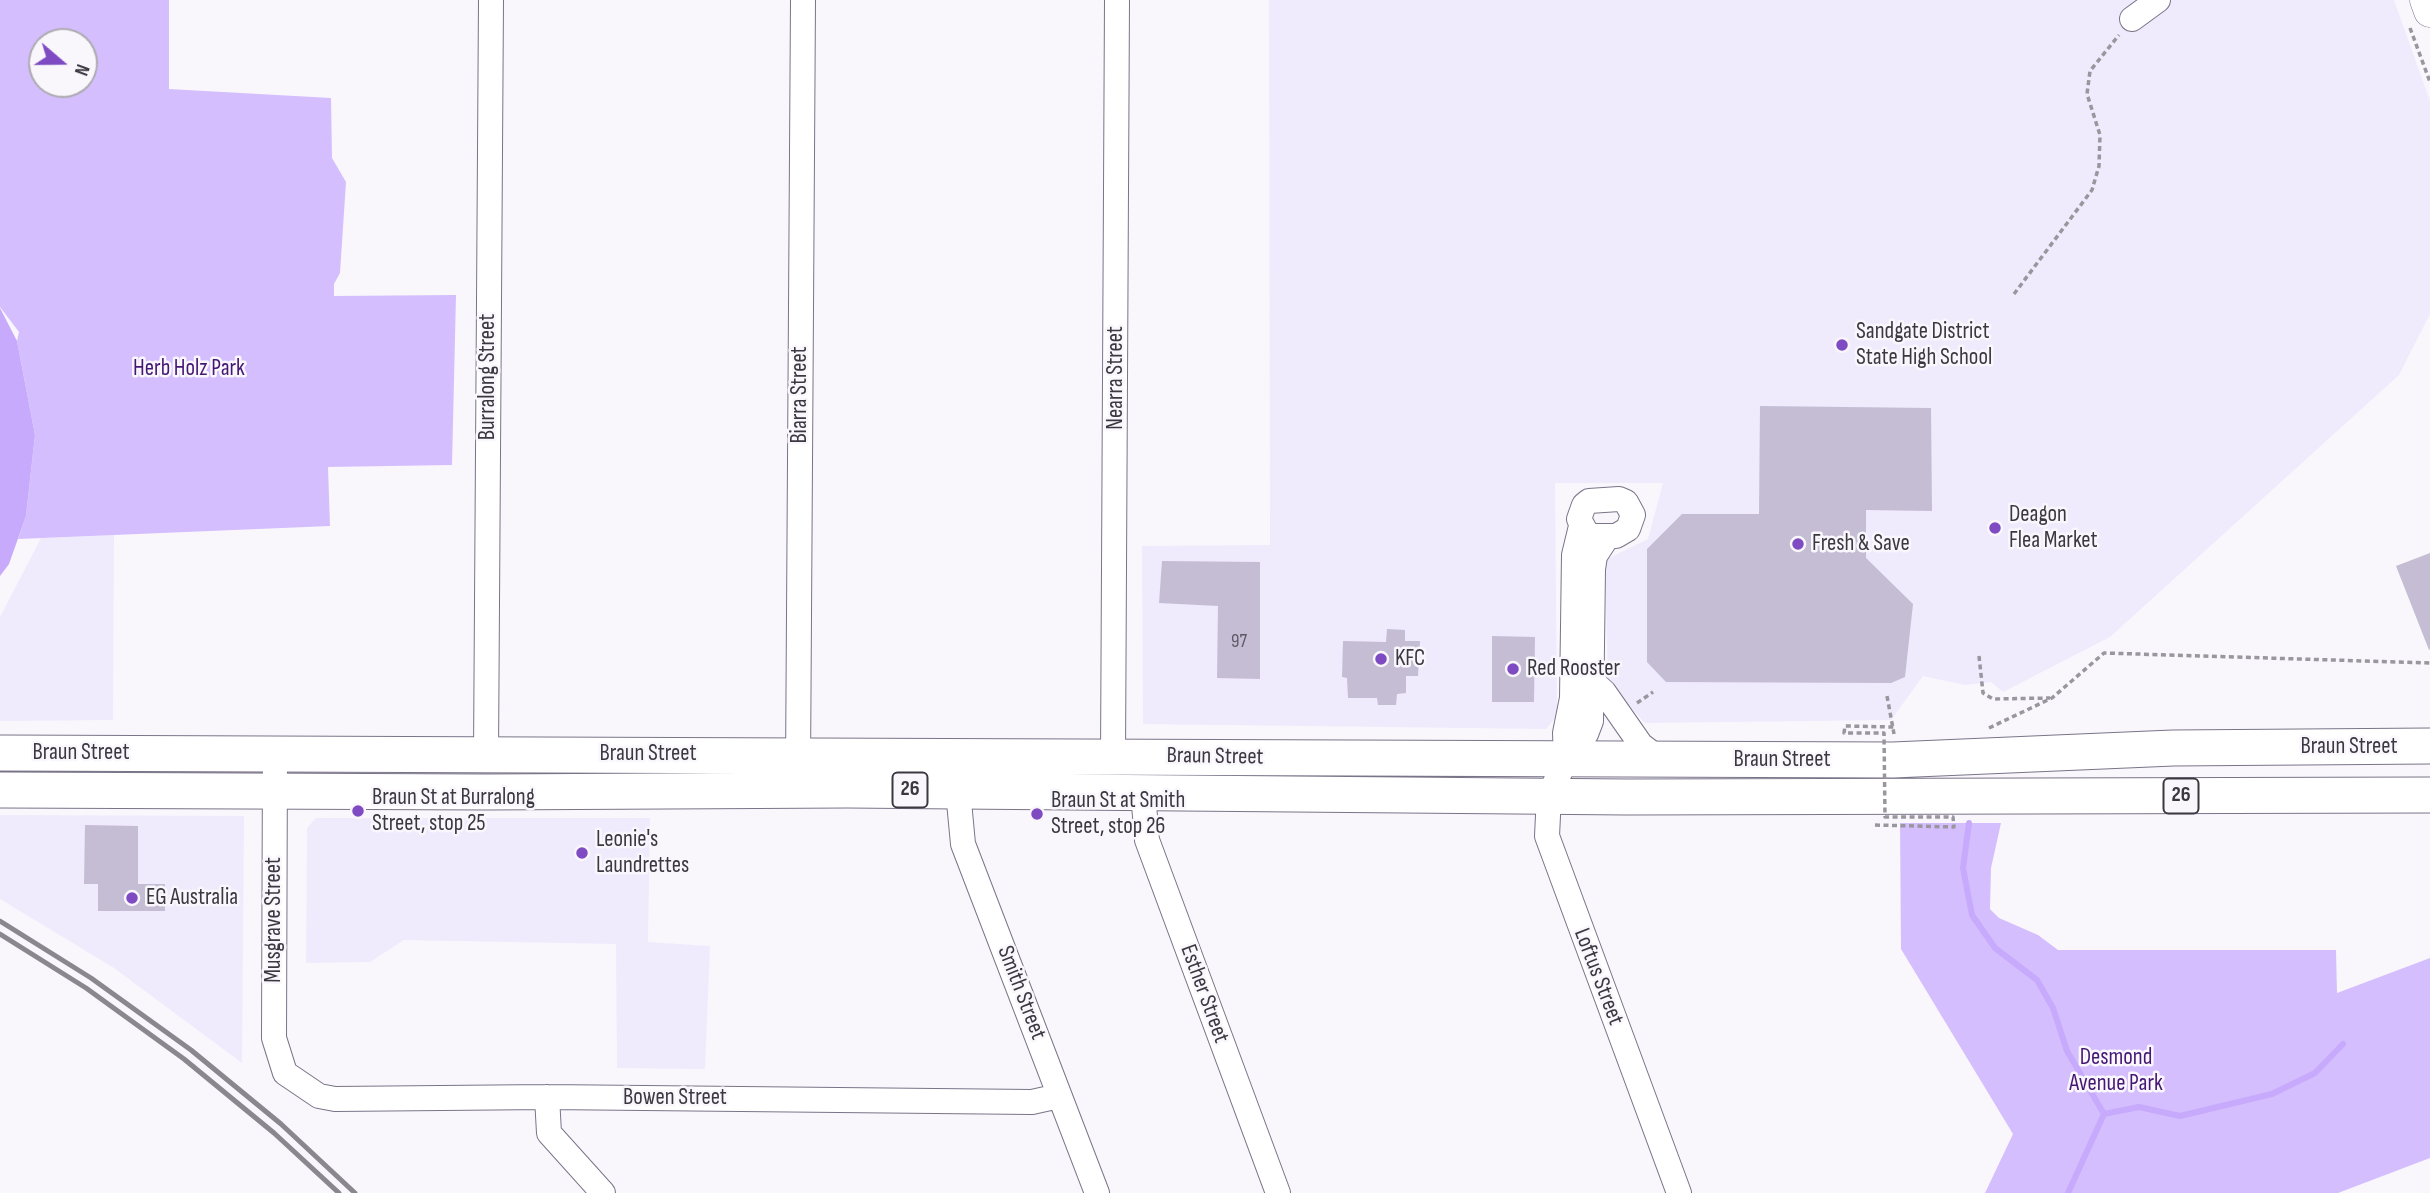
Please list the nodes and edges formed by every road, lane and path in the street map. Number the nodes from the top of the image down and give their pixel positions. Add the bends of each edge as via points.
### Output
1 (491, 0) edge
2 (803, 0) edge
3 (1117, 0) edge
4 (2158, 0) edge
5 (2421, 12) edge
6 (2132, 19) joint
7 (2430, 82) edge
8 (2014, 294) dead end
9 (1581, 526) junction
10 (1608, 536) junction
11 (1979, 656) dead end
12 (2430, 663) edge
13 (1593, 682) junction
14 (1653, 692) dead end
15 (1887, 695) dead end
16 (2052, 698) junction
17 (1630, 709) dead end
18 (1894, 727) junction
19 (1980, 732) dead end
20 (1894, 736) dead end
21 (2430, 746) edge
22 (275, 752) junction
23 (0, 753) edge
24 (486, 754) junction
25 (798, 754) junction
26 (1113, 757) junction
27 (1566, 760) junction
28 (1661, 760) junction
29 (275, 789) junction
30 (799, 789) junction
31 (0, 790) edge
32 (958, 791) junction
33 (1143, 793) junction
34 (1549, 795) junction
35 (2430, 795) edge
36 (1875, 825) dead end
37 (293, 1081) joint
38 (1059, 1096) junction
39 (547, 1097) junction
40 (603, 1193) edge
41 (1097, 1193) edge
42 (1278, 1193) edge
43 (1679, 1193) edge

1 - 24 street, Burralong Street
2 - 25 street, Biarra Street
3 - 26 street, Nearra Street
4 - 6 street
5 - 7 path
6 - 8 path via 2090,71 2087,94 2100,135 2092,190
9 - 10 street via 1592,536
9 - 10 street via 1580,512 1589,500 1619,499 1631,508 1632,523 1623,534
9 - 27 street via 1574,555 1572,698 1565,733
10 - 13 street, Loftus Street via 1595,556 1593,569
11 - 16 path via 1983,693 1993,699
12 - 16 path via 2122,651 2104,653
13 - 27 street, Loftus Street via 1591,721
13 - 28 street via 1641,745
14 - 17 path
15 - 18 path
16 - 19 path
18 - 20 path
18 - 36 path, bridge via 1845,726 1844,733 1884,733 1885,817 1953,817 1954,827
21 - 28 highway, Braun Street / 26 via 2173,748 1938,759
22 - 23 highway, Braun Street / 26
22 - 24 highway, Braun Street / 26
22 - 29 street, Musgrave Street
24 - 25 highway, Braun Street / 26
25 - 26 highway, Braun Street / 26
25 - 30 street, Biarra Street
26 - 27 highway, Braun Street / 26
27 - 28 highway, Braun Street / 26
27 - 34 street, Loftus Street
29 - 30 highway, Braun Street / 26
29 - 31 highway, Braun Street / 26
29 - 37 street, Musgrave Street via 274,1038 285,1073
30 - 32 highway, Braun Street / 26
32 - 33 highway, Braun Street / 26
32 - 38 street, Smith Street via 963,844
33 - 34 highway, Braun Street / 26
33 - 42 street, Esther Street via 1147,840
34 - 35 highway, Braun Street / 26
34 - 43 street, Loftus Street via 1547,836
37 - 39 street, Bowen Street via 319,1096 335,1099
38 - 39 street, Bowen Street via 1032,1101
38 - 41 street, Smith Street
39 - 40 street via 549,1133

